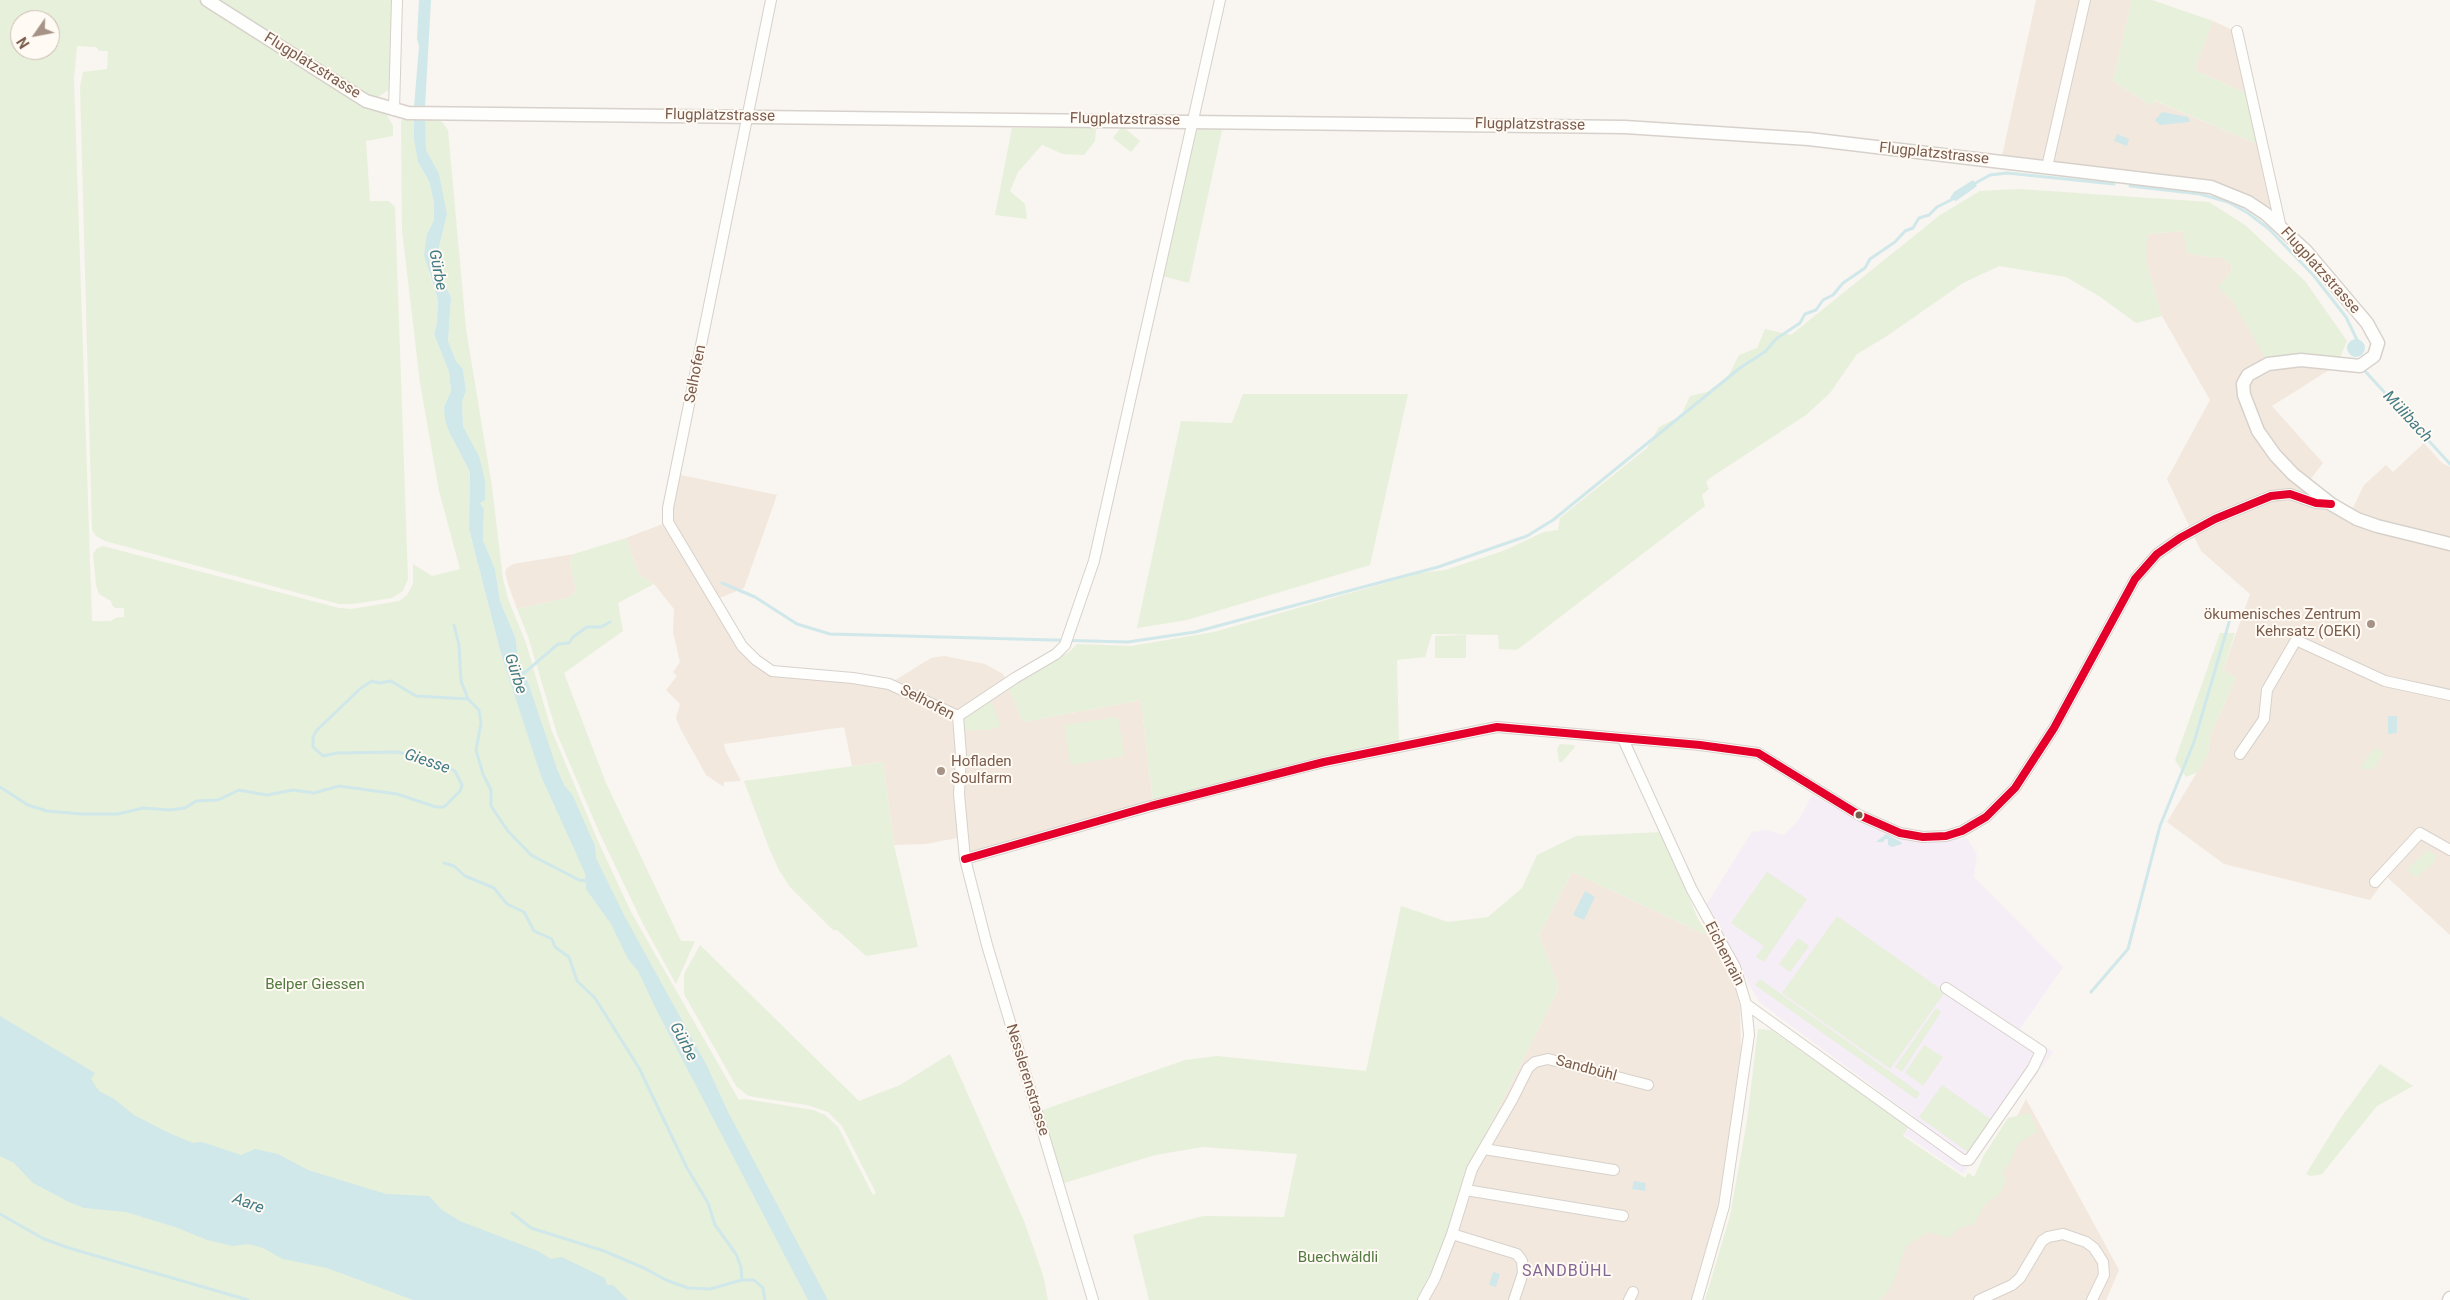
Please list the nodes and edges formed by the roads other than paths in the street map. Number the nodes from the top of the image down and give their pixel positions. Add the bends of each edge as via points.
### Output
1 (207, 0) edge
2 (397, 0) edge
3 (771, 0) edge
4 (1220, 0) edge
5 (2085, 0) edge
6 (2237, 30) dead end
7 (394, 110) junction
8 (748, 116) junction
9 (1193, 120) junction
10 (2047, 166) junction
11 (2282, 228) junction
12 (2331, 504) junction
13 (2450, 544) edge
14 (2450, 695) edge
15 (958, 716) junction
16 (1623, 739) junction
17 (2240, 754) dead end
18 (2450, 850) edge
19 (966, 859) junction
20 (2375, 882) dead end
21 (1946, 988) dead end
22 (1746, 1004) junction
23 (1648, 1085) dead end
24 (1484, 1149) junction
25 (1614, 1170) dead end
26 (1466, 1190) junction
27 (1623, 1216) dead end
28 (1452, 1234) junction
29 (1093, 1300) edge
30 (1423, 1300) edge
31 (1514, 1300) edge
32 (1697, 1300) edge
33 (1979, 1300) edge
34 (2092, 1300) edge

1 - 7 street, Flugplatzstrasse via 366,101
2 - 7 street
3 - 8 street, Selhofen
4 - 9 street
5 - 10 street
6 - 11 street
7 - 8 street, Flugplatzstrasse via 408,113
8 - 9 street, Flugplatzstrasse
8 - 15 street, Selhofen via 668,508 668,522 742,646 772,671 889,684
9 - 10 street, Flugplatzstrasse via 1625,127 1808,139
9 - 15 street via 1094,561 1067,640 1056,654
10 - 11 street, Flugplatzstrasse via 2211,187 2248,202
11 - 12 street, Flugplatzstrasse via 2306,251 2367,323 2378,344 2374,356 2360,366 2300,360 2268,364 2248,375 2243,384 2252,419 2275,455
12 - 13 street, Flugplatzstrasse via 2357,519
12 - 16 street via 2316,503 2290,494 2271,496 2215,519 2157,554 2135,579 2029,769 1999,806 1986,818 1962,831 1930,837 1900,833 1859,815 1758,753
14 - 17 street via 2385,681 2296,640 2267,690 2264,718
15 - 19 street, Selhofen via 959,794
16 - 19 street via 1511,727 1488,728 1315,765 1151,806
16 - 22 street, Eichenrain via 1699,905 1735,967
18 - 20 street via 2420,833
19 - 29 street, Nesslerenstrasse via 987,945
21 - 22 street via 2041,1051 2033,1068 1969,1160 1963,1160
22 - 32 street, Eichenrain via 1749,1035 1724,1206
23 - 24 street, Sandbühl via 1548,1059 1534,1062
24 - 25 street
24 - 26 street, Sandbühl via 1472,1169
26 - 27 street
26 - 28 street, Sandbühl
28 - 30 street, Sandbühl
28 - 31 street via 1517,1254 1522,1261 1523,1272
33 - 34 street via 2012,1285 2020,1278 2042,1241 2063,1234 2086,1242 2103,1262 2104,1275

